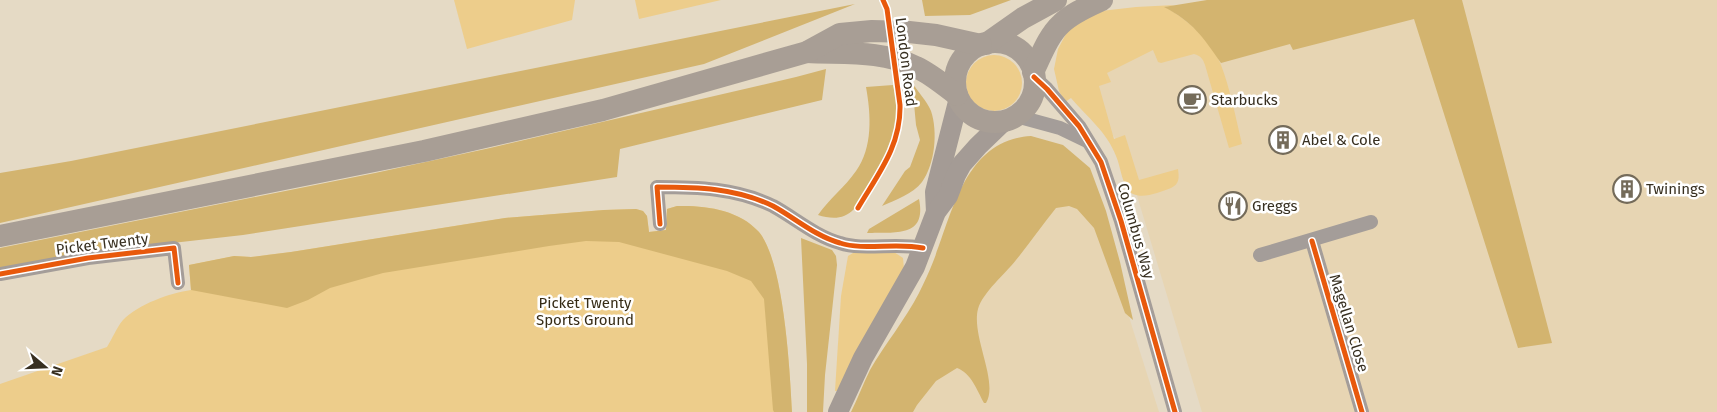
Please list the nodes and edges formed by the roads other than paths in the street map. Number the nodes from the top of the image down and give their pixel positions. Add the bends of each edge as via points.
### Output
1 (1056, 0) edge
2 (1102, 0) edge
3 (984, 44) junction
4 (807, 52) junction
5 (1034, 74) junction
6 (958, 97) junction
7 (1010, 119) junction
8 (1087, 141) junction
9 (936, 212) junction
10 (1371, 222) dead end
11 (660, 224) dead end
12 (0, 236) edge
13 (1312, 241) junction
14 (923, 248) junction
15 (1260, 255) dead end
16 (0, 274) edge
17 (178, 283) dead end
18 (838, 412) edge
19 (1176, 412) edge
20 (1362, 412) edge

1 - 3 main road
2 - 5 main road via 1061,24
3 - 4 main road via 936,35 872,31 840,34
3 - 5 main road via 998,42 1016,48 1025,56
3 - 6 main road via 970,51 959,65 955,83
4 - 6 main road via 890,57 924,71
4 - 12 main road via 646,98 500,134
5 - 7 main road via 1031,99
5 - 8 street, Columbus Way via 1079,126
6 - 7 main road via 979,119 994,122
6 - 9 main road via 934,192
7 - 8 street via 1060,128
7 - 9 main road via 962,164 948,196
8 - 19 street, Columbus Way via 1096,151 1107,177
9 - 14 main road
10 - 13 street
11 - 14 street via 657,187 714,189 760,200 825,238 840,243
13 - 15 street
13 - 20 street, Magellan Close
14 - 18 main road
16 - 17 street, Picket Twenty via 88,258 174,248

